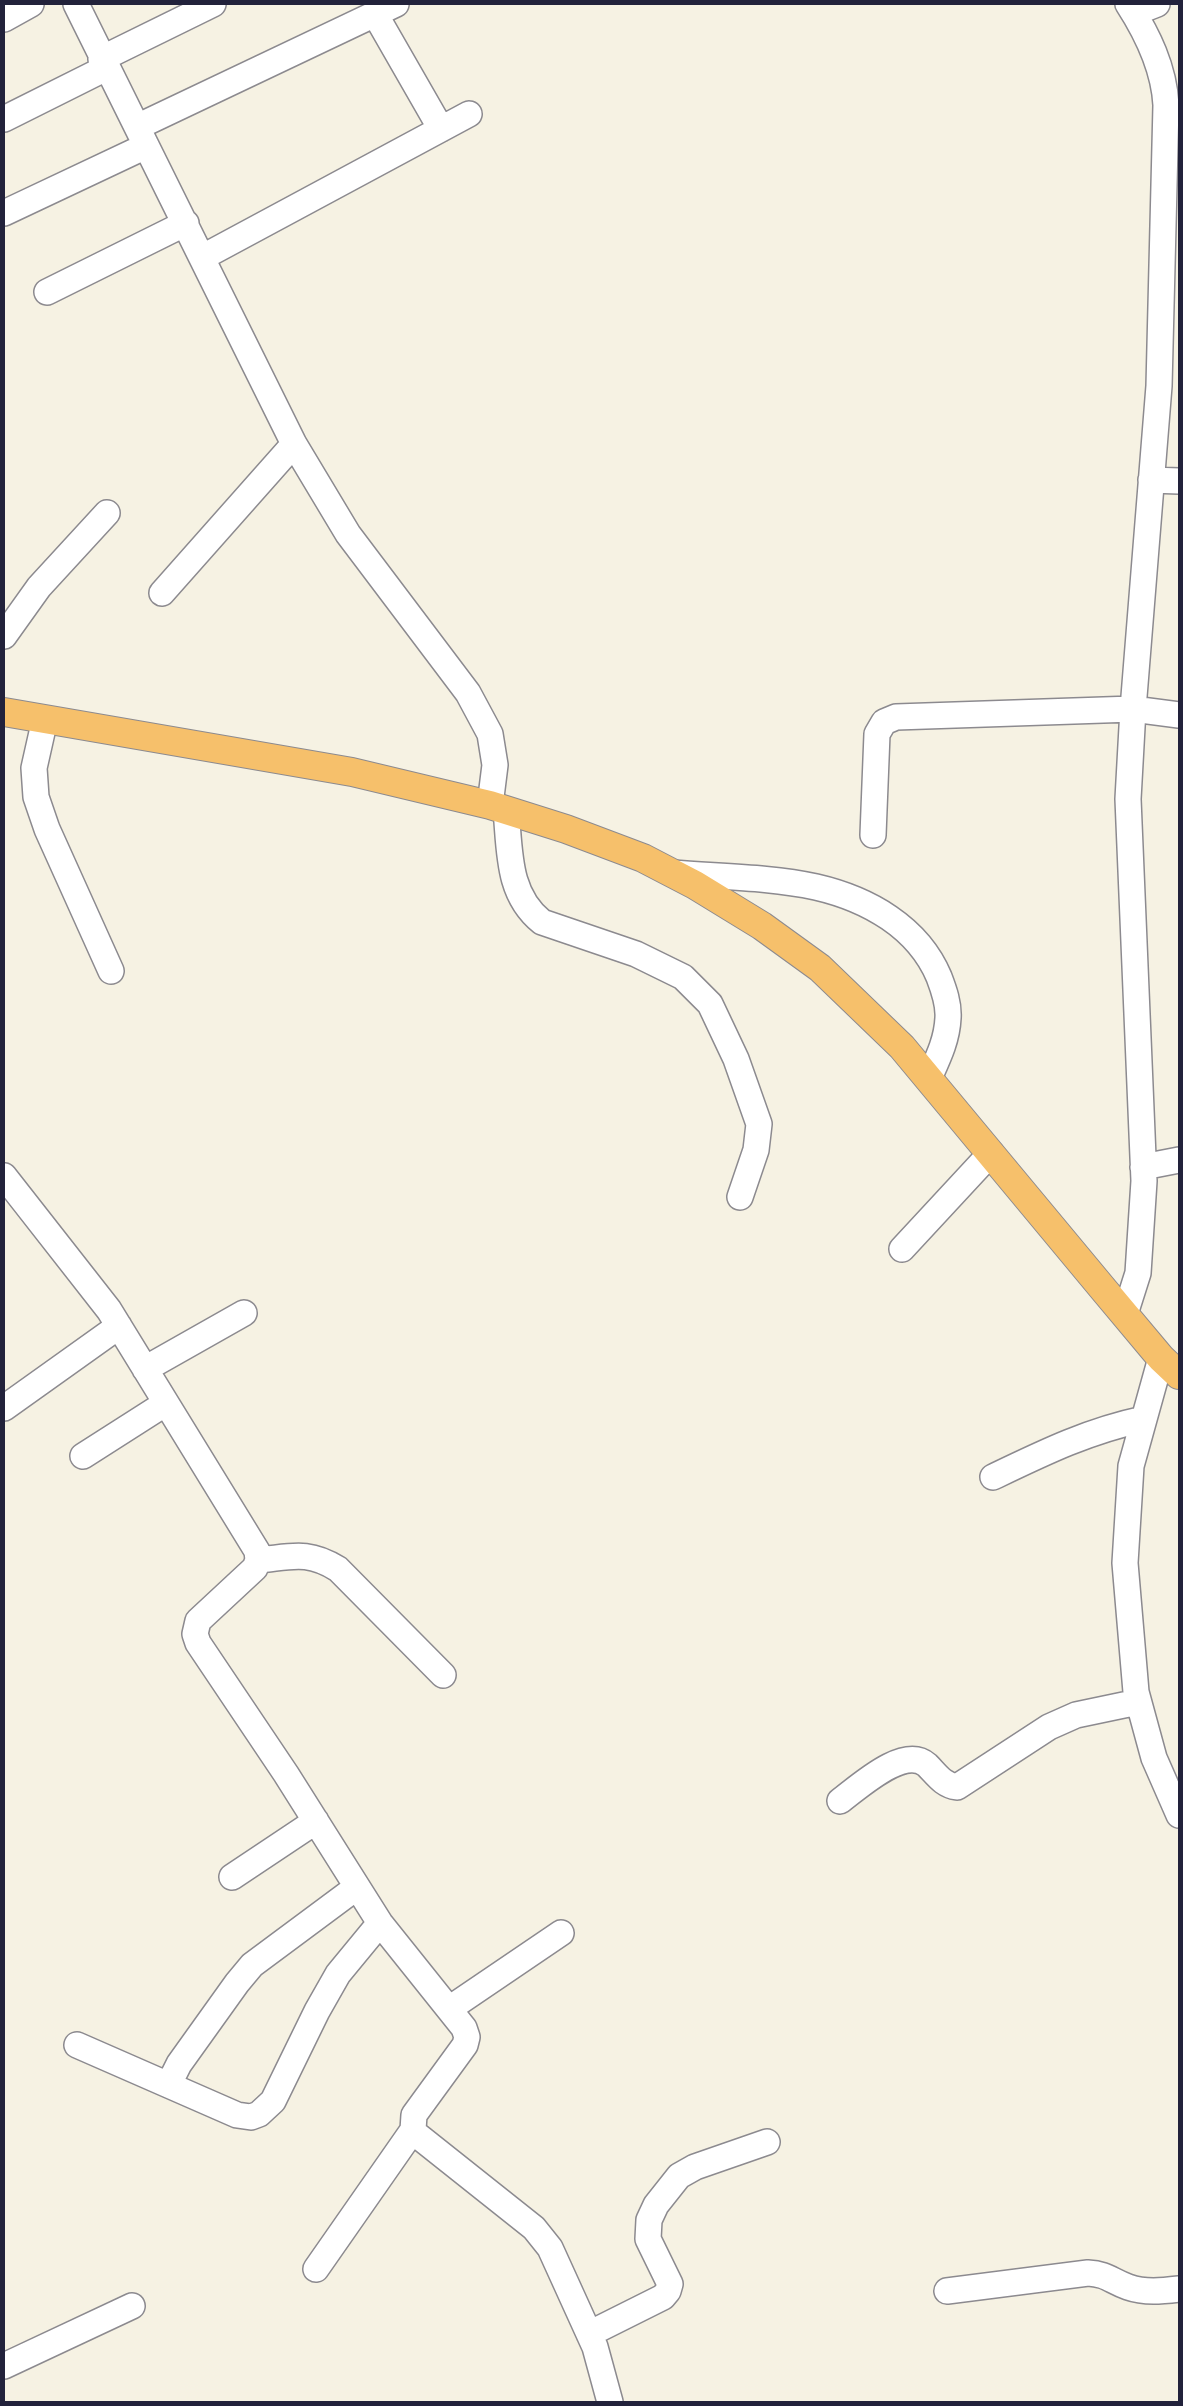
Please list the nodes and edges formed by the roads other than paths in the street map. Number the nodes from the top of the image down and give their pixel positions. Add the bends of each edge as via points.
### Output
1 (31, 4) edge
2 (76, 4) edge
3 (213, 4) edge
4 (1157, 4) edge
5 (1131, 8) edge
6 (386, 9) edge
7 (4, 19) edge
8 (104, 64) junction
9 (469, 114) dead end
10 (4, 119) edge
11 (441, 130) junction
12 (141, 137) junction
13 (4, 213) edge
14 (186, 223) junction
15 (203, 257) junction
16 (47, 292) dead end
17 (1169, 386) edge
18 (294, 444) junction
19 (1151, 480) junction
20 (1179, 481) edge
21 (107, 513) dead end
22 (162, 593) dead end
23 (4, 636) edge
24 (1133, 709) junction
25 (4, 712) edge
26 (1179, 716) edge
27 (45, 719) junction
28 (498, 808) junction
29 (873, 835) dead end
30 (672, 874) junction
31 (111, 971) dead end
32 (929, 1078) junction
33 (991, 1153) junction
34 (1179, 1160) edge
35 (1144, 1167) junction
36 (4, 1176) edge
37 (740, 1197) dead end
38 (902, 1249) dead end
39 (244, 1313) dead end
40 (1125, 1314) junction
41 (119, 1326) junction
42 (1170, 1366) edge
43 (145, 1369) junction
44 (166, 1403) junction
45 (4, 1408) edge
46 (1144, 1418) junction
47 (83, 1456) dead end
48 (993, 1476) dead end
49 (258, 1560) junction
50 (443, 1675) dead end
51 (1138, 1702) junction
52 (840, 1801) dead end
53 (1179, 1815) edge
54 (316, 1821) junction
55 (232, 1877) dead end
56 (358, 1887) junction
57 (380, 1923) junction
58 (561, 1933) dead end
59 (449, 2009) junction
60 (77, 2045) dead end
61 (169, 2084) junction
62 (413, 2130) junction
63 (767, 2142) dead end
64 (316, 2269) dead end
65 (1179, 2289) edge
66 (947, 2290) dead end
67 (132, 2306) dead end
68 (589, 2334) junction
69 (4, 2366) edge
70 (610, 2402) edge

1 - 7 street
2 - 8 street
3 - 8 street
4 - 5 street
5 - 17 street via 1159,62 1165,86
6 - 11 street
6 - 12 street
8 - 10 street
8 - 12 street
9 - 11 street
11 - 15 street
12 - 13 street
12 - 14 street
14 - 15 street
14 - 16 street
15 - 18 street
17 - 19 street
18 - 22 street
18 - 28 street via 348,534 468,693 490,734
19 - 20 street
19 - 24 street
21 - 23 street via 39,587
24 - 26 street
24 - 29 street via 896,717 884,722 877,734
24 - 35 street via 1128,799
25 - 27 highway
27 - 28 highway via 352,772
27 - 31 street via 34,768 36,798
28 - 30 highway via 626,851
28 - 37 street via 514,885 529,912 542,922 636,954 684,978 710,1004 736,1059 759,1124 756,1150
30 - 32 highway via 762,926 820,968 902,1046
30 - 32 street via 816,887 871,905 903,927 931,958 945,990 949,1016 945,1043
32 - 33 highway
33 - 38 street
33 - 40 highway
34 - 35 street
35 - 40 street via 1138,1273
36 - 41 street
39 - 43 street
40 - 42 highway
41 - 43 street
41 - 45 street
42 - 46 street
43 - 44 street
44 - 47 street
44 - 49 street via 251,1540
46 - 48 street via 1076,1438
46 - 51 street via 1131,1466 1125,1563
49 - 50 street via 300,1556 320,1558 338,1569
49 - 54 street via 255,1568 198,1621 194,1634
51 - 52 street via 1076,1715 1049,1727 957,1787 947,1786 925,1763 914,1758 895,1763
51 - 53 street via 1154,1758
54 - 55 street
54 - 56 street
56 - 57 street
56 - 61 street via 252,1965 179,2064
57 - 59 street
57 - 61 street via 338,1974 273,2101 259,2114 251,2117 237,2115
58 - 59 street
59 - 62 street via 464,2028 465,2045 414,2115
60 - 61 street
62 - 64 street
62 - 68 street via 534,2228 550,2248
63 - 68 street via 695,2166 679,2176 649,2220 648,2239 670,2284 668,2291 663,2297
65 - 66 street via 1140,2291 1102,2274 1088,2273
67 - 69 street
68 - 70 street

